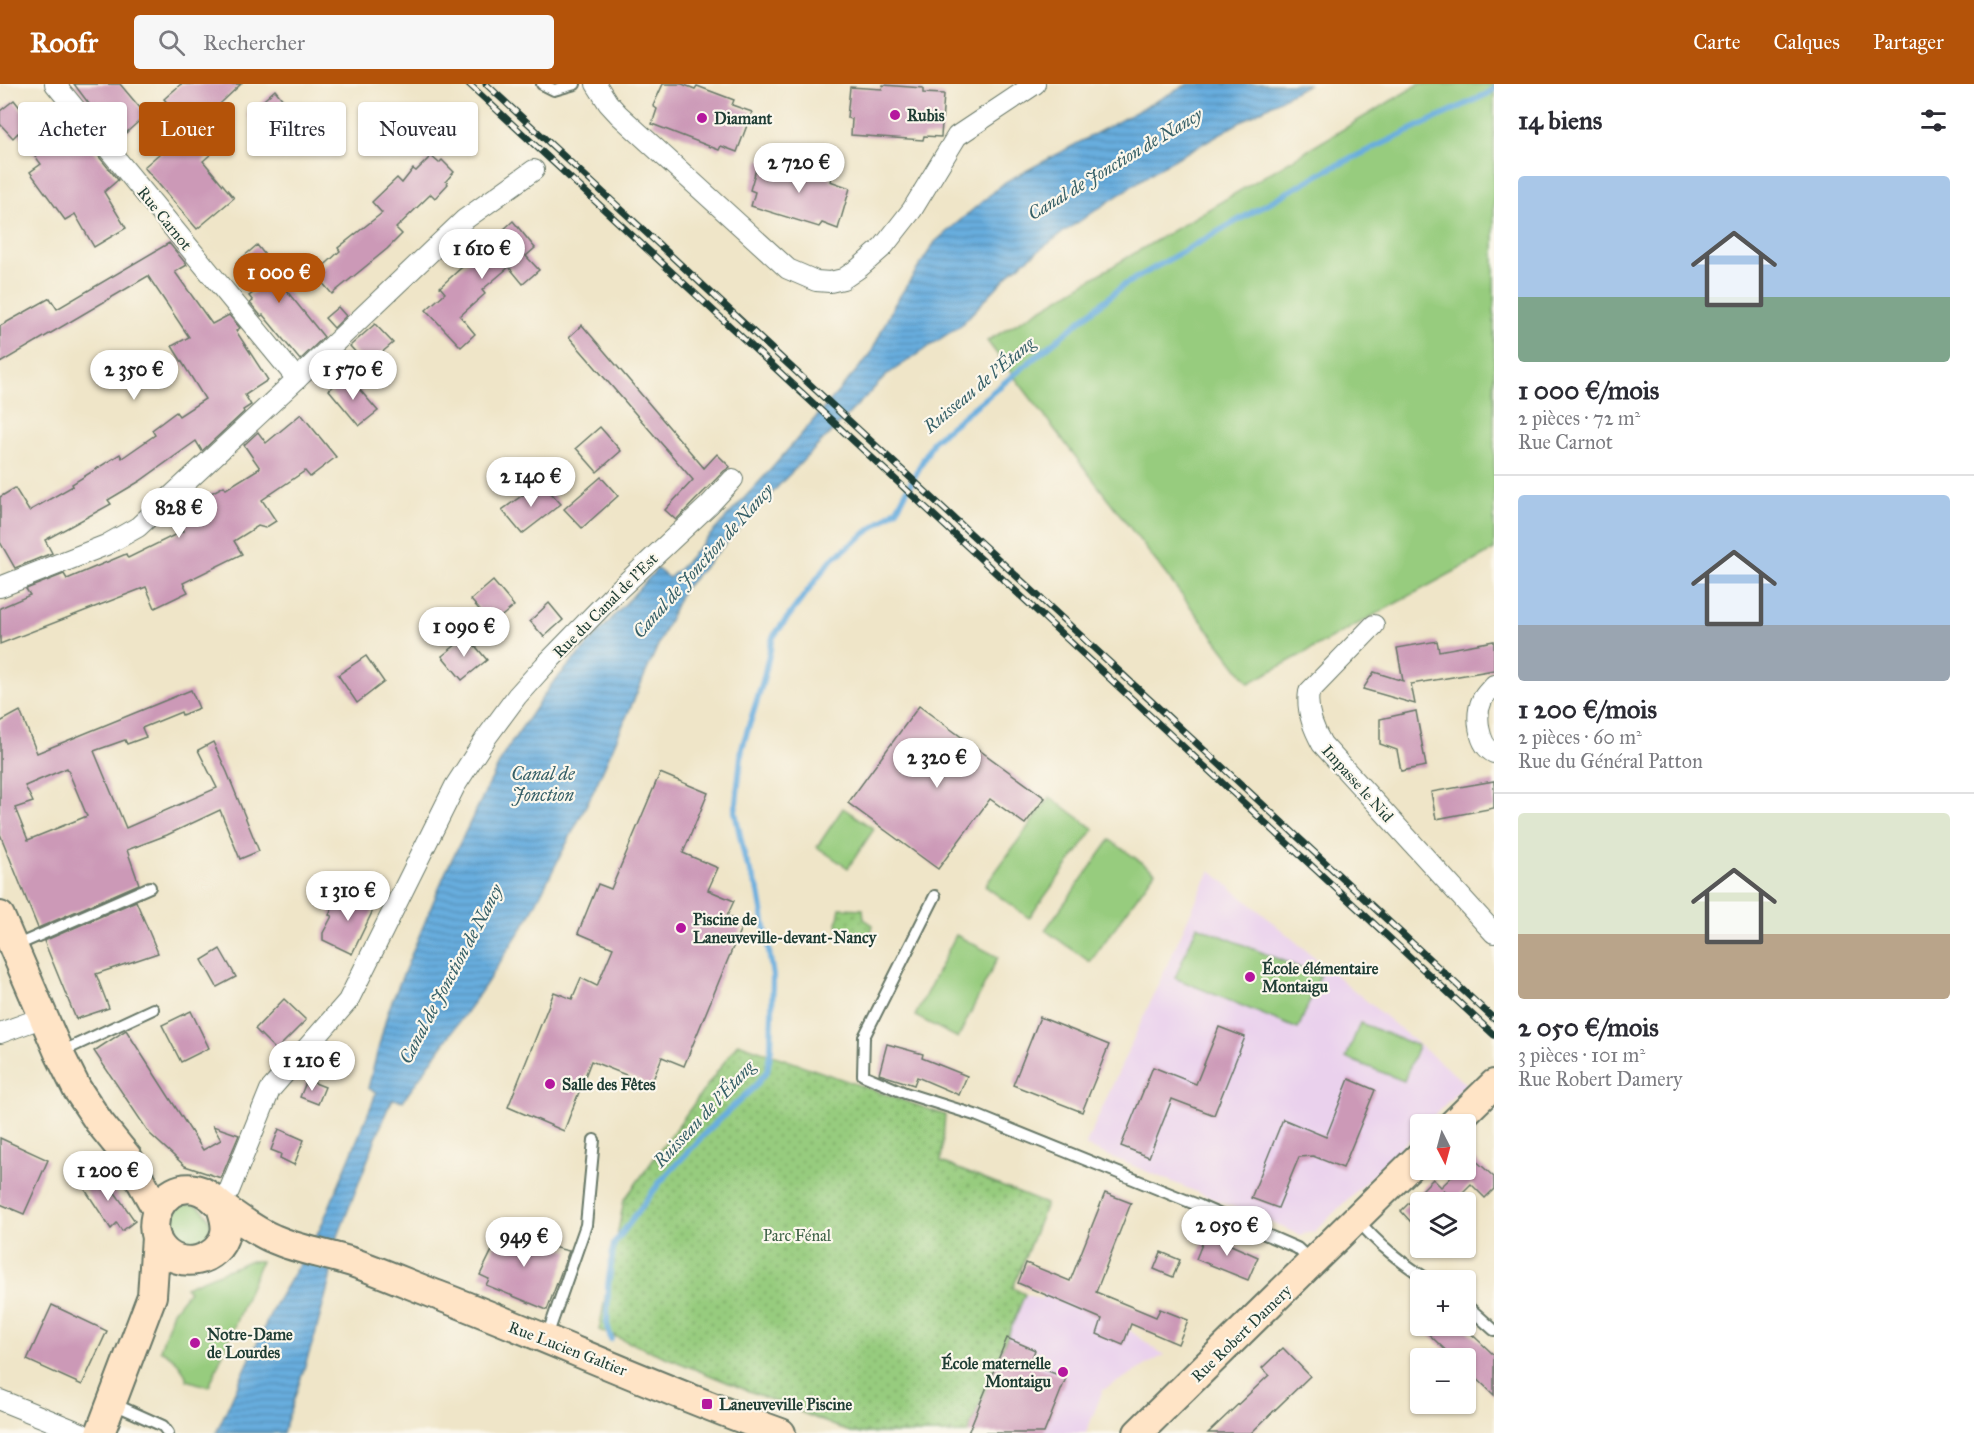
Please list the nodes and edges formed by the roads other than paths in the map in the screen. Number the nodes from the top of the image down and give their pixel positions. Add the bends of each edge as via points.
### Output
1 (55, 84) edge
2 (542, 84) edge
3 (575, 84) edge
4 (596, 84) edge
5 (1035, 84) edge
6 (534, 170) dead end
7 (297, 379) junction
8 (733, 479) dead end
9 (0, 587) edge
10 (1374, 625) dead end
11 (1494, 685) edge
12 (1494, 753) edge
13 (150, 887) dead end
14 (935, 896) dead end
15 (0, 916) edge
16 (1494, 933) edge
17 (14, 947) junction
18 (153, 1009) dead end
19 (44, 1017) junction
20 (0, 1033) edge
21 (59, 1053) junction
22 (1494, 1084) edge
23 (1463, 1114) edge
24 (594, 1140) dead end
25 (128, 1158) junction
26 (1410, 1166) edge
27 (180, 1190) junction
28 (219, 1204) junction
29 (1357, 1219) junction
30 (156, 1224) junction
31 (274, 1239) junction
32 (219, 1247) junction
33 (194, 1261) junction
34 (1312, 1263) junction
35 (1413, 1270) edge
36 (152, 1296) junction
37 (1476, 1314) edge
38 (1494, 1330) edge
39 (546, 1339) junction
40 (0, 1400) edge
41 (112, 1403) junction
42 (81, 1433) edge
43 (100, 1433) edge
44 (168, 1433) edge
45 (781, 1433) edge
46 (1138, 1433) edge

1 - 7 street, Rue Carnot
2 - 3 lane via 554,90
4 - 5 street via 619,115 788,269 816,281 830,282 843,279 883,247 912,210 957,136
6 - 7 street via 464,220
7 - 9 street via 138,527 106,545
8 - 28 street, Rue du Canal de l'Est via 544,666 486,738 455,786 348,1001 270,1090 230,1191
10 - 16 street, Impasse le Nid via 1309,692 1309,711 1317,734
11 - 12 street via 1479,710 1482,739
13 - 17 lane
14 - 34 lane via 864,1036 863,1075 978,1116 1239,1222 1297,1248
15 - 17 main road
17 - 19 main road
18 - 21 lane
19 - 20 street
19 - 21 main road
21 - 25 main road via 77,1089
22 - 23 main road
24 - 39 lane via 586,1226
25 - 27 main road
25 - 30 main road
26 - 29 main road, Rue Robert Damery
27 - 28 main road via 207,1193
27 - 30 main road via 163,1200
28 - 31 main road
28 - 32 main road via 226,1220
29 - 34 main road, Rue Robert Damery
29 - 35 lane via 1389,1254
30 - 33 main road via 162,1248 170,1256
30 - 36 main road
31 - 32 main road
31 - 39 main road, Rue Lucien Galtier via 354,1263
32 - 33 main road
33 - 36 main road
34 - 46 main road, Rue Robert Damery
36 - 41 main road
37 - 38 lane
39 - 45 main road, Rue Lucien Galtier
40 - 42 street
41 - 43 main road
41 - 44 lane via 163,1426

